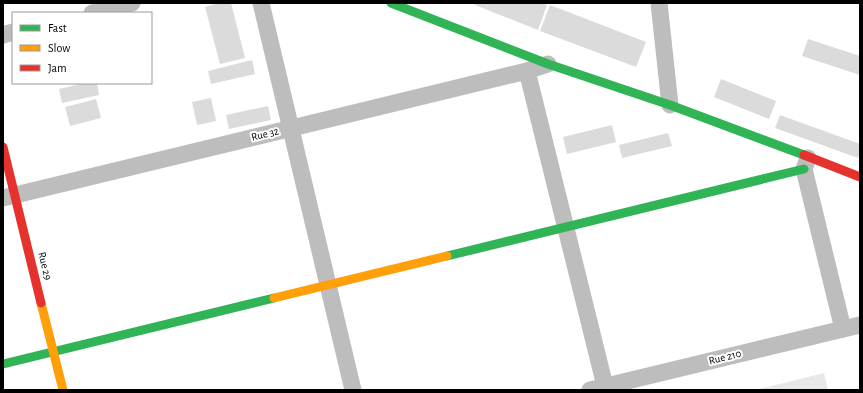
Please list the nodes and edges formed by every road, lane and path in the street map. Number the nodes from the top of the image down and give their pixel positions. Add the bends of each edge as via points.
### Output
1 (132, 3) edge
2 (261, 3) edge
3 (391, 3) edge
4 (660, 3) edge
5 (96, 12) edge
6 (548, 64) junction
7 (527, 71) junction
8 (670, 105) junction
9 (291, 128) junction
10 (3, 147) edge
11 (807, 163) junction
12 (860, 177) edge
13 (9, 197) edge
14 (566, 227) junction
15 (328, 285) junction
16 (860, 325) edge
17 (843, 328) junction
18 (54, 352) junction
19 (3, 364) edge
20 (598, 388) edge
21 (63, 390) edge
22 (353, 390) edge

1 - 5 street
2 - 9 street
3 - 6 street
4 - 8 street
6 - 7 street, Rue 32
6 - 8 street
7 - 9 street, Rue 32
7 - 14 street
8 - 11 street
9 - 13 street, Rue 32
9 - 15 street
10 - 13 street, Rue 29
11 - 12 street
11 - 14 street
11 - 17 street
13 - 18 street, Rue 29
14 - 15 street
14 - 20 street
15 - 18 street
15 - 22 street
16 - 17 street, Rue 210
17 - 20 street, Rue 210
18 - 19 street
18 - 21 street, Rue 29

